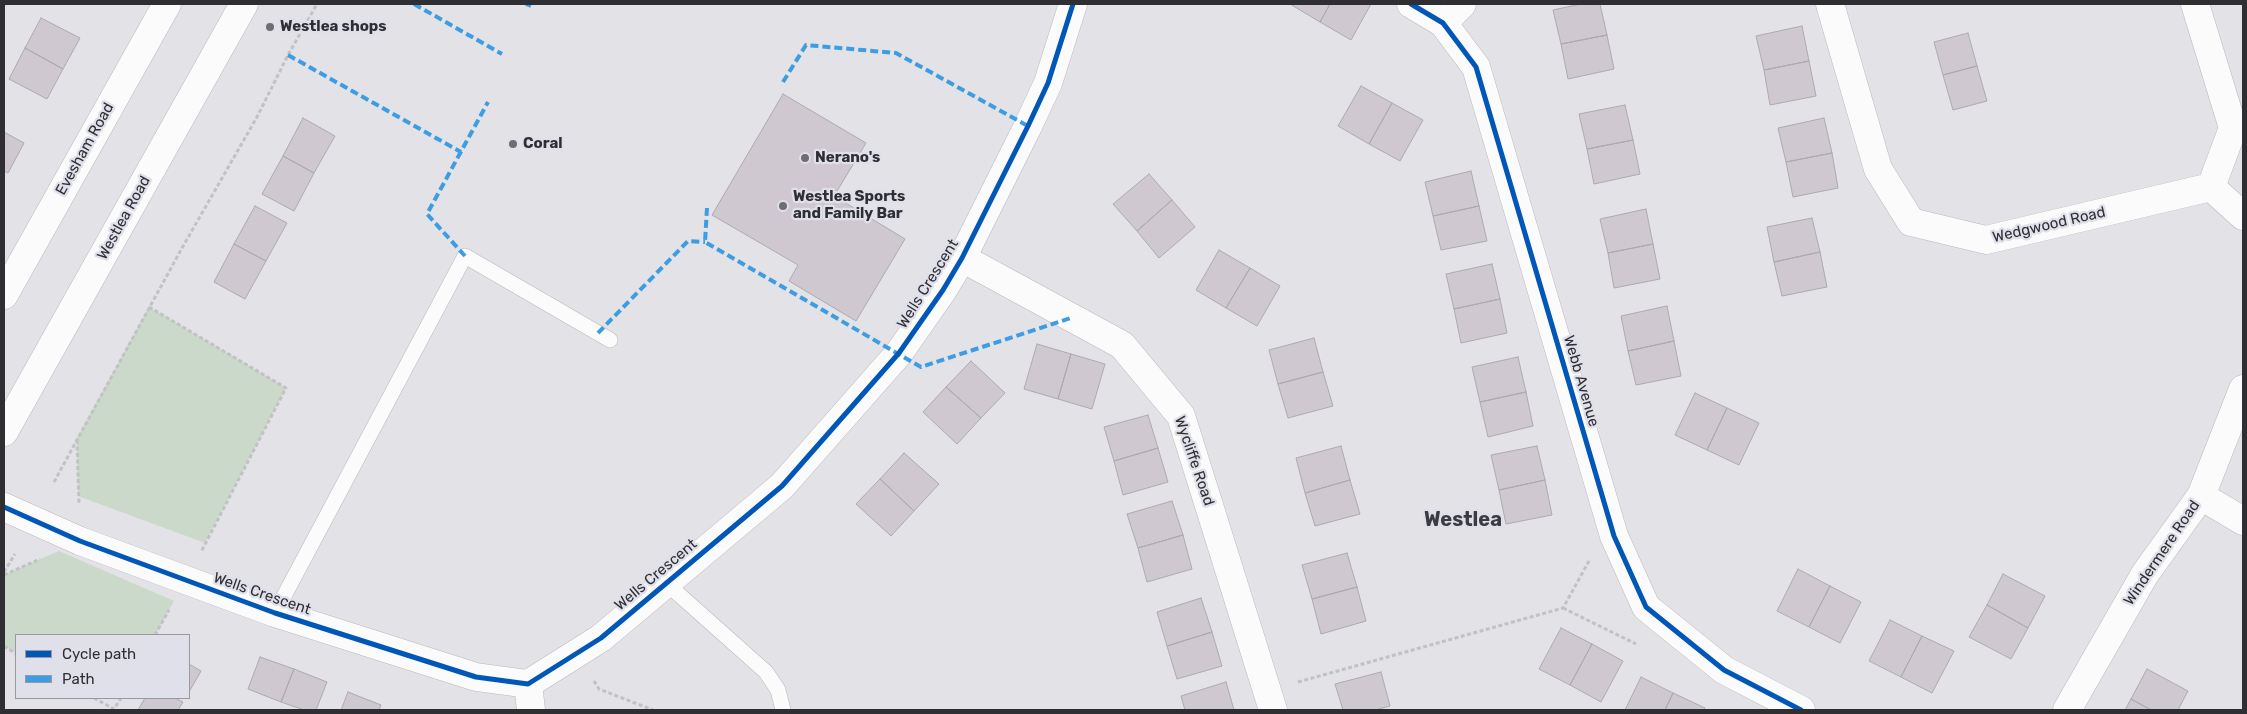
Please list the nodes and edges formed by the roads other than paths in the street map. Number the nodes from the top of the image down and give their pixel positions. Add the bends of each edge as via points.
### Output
1 (167, 4) edge
2 (244, 4) edge
3 (1073, 4) edge
4 (1411, 4) edge
5 (1462, 4) edge
6 (1830, 4) edge
7 (2195, 4) edge
8 (1443, 24) junction
9 (2211, 187) junction
10 (2243, 216) edge
11 (962, 258) junction
12 (4, 295) edge
13 (610, 340) dead end
14 (2243, 389) edge
15 (4, 432) edge
16 (2201, 496) junction
17 (4, 507) edge
18 (2243, 521) edge
19 (666, 583) junction
20 (275, 613) junction
21 (530, 697) edge
22 (1271, 700) edge
23 (783, 710) edge
24 (1801, 710) edge
25 (2067, 710) edge

1 - 12 street, Evesham Road
2 - 15 street, Westlea Road
3 - 11 street, Wells Crescent via 1048,82
4 - 8 street, Webb Avenue
5 - 8 street
6 - 9 street, Wedgwood Road via 1878,169 1910,222 1986,240
7 - 9 street via 2233,128
8 - 24 street, Webb Avenue via 1476,67 1614,536 1646,607 1724,670
9 - 10 street
11 - 19 street, Wells Crescent via 898,354 782,486
11 - 22 street, Wycliffe Road via 1122,345 1181,416
13 - 20 lane via 465,256
14 - 16 street, Windermere Road
16 - 18 street
16 - 25 street, Windermere Road via 2145,574
17 - 20 street, Wells Crescent via 80,541
19 - 21 street, Wells Crescent via 601,638 576,654
19 - 23 lane via 766,672 778,690
20 - 21 street, Wells Crescent

